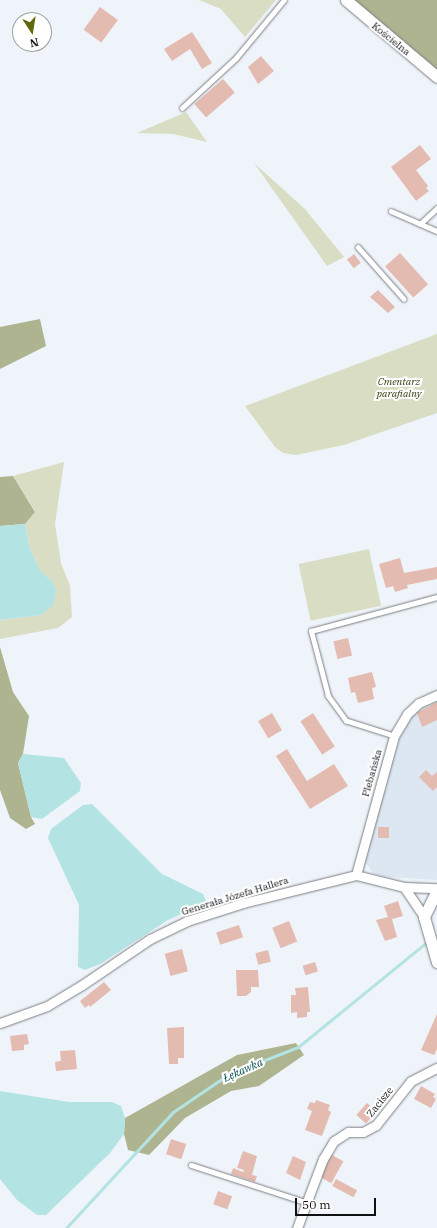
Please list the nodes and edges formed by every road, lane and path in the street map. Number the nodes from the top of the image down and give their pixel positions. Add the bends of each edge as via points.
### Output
1 (284, 0) edge
2 (346, 0) edge
3 (437, 77) edge
4 (182, 108) dead end
5 (437, 208) edge
6 (391, 211) dead end
7 (420, 224) junction
8 (437, 231) edge
9 (358, 247) dead end
10 (404, 299) dead end
11 (437, 597) edge
12 (437, 695) edge
13 (394, 736) junction
14 (356, 875) junction
15 (404, 887) junction
16 (437, 889) edge
17 (424, 917) junction
18 (437, 962) edge
19 (0, 1023) edge
20 (437, 1068) edge
21 (191, 1165) dead end
22 (305, 1202) junction
23 (297, 1228) edge

1 - 4 lane via 236,58
2 - 3 street, Kościelna
5 - 7 lane
6 - 7 lane
7 - 8 lane
9 - 10 lane
11 - 13 lane via 311,631 328,696 346,721
12 - 13 street, Plebańska via 419,703 407,714
13 - 14 street, Plebańska
14 - 15 street, Generała Józefa Hallera
14 - 19 street, Generała Józefa Hallera via 243,903 186,921 150,938 82,986 46,1006
15 - 16 street, Generała Józefa Hallera
15 - 17 street
16 - 17 street
17 - 18 street
20 - 22 street, Zacisze via 411,1081 376,1125 362,1132 348,1132 334,1141 323,1159
21 - 22 lane
22 - 23 street, Zacisze

